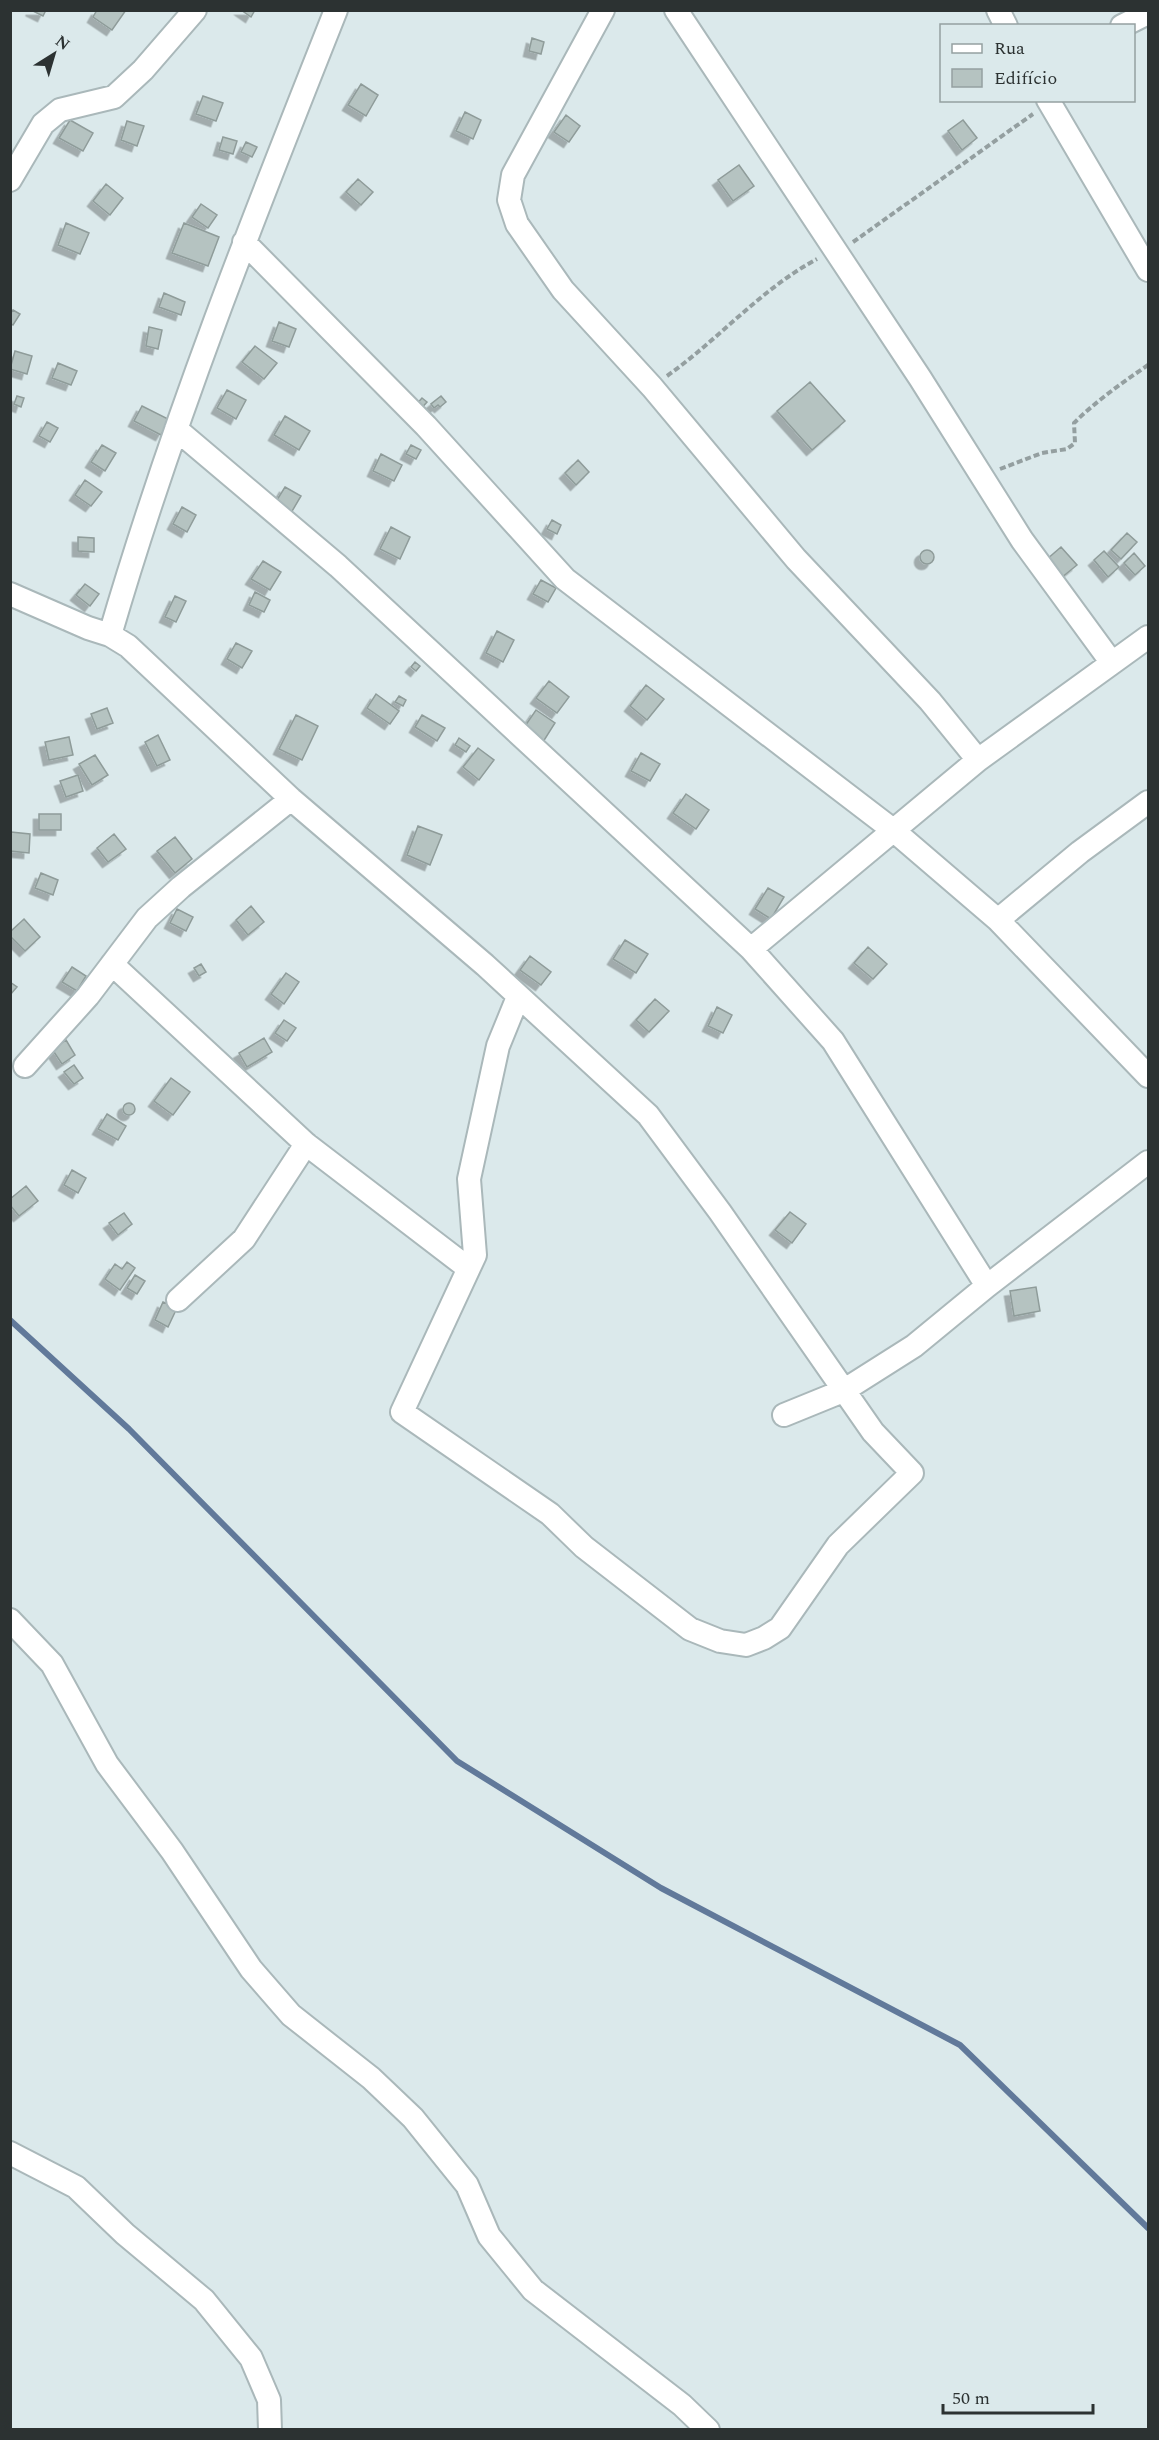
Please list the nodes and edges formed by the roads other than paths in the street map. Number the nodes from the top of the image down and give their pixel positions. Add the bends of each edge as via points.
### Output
1 (195, 10) edge
2 (336, 10) edge
3 (603, 10) edge
4 (676, 10) edge
5 (998, 10) edge
6 (1149, 13) edge
7 (1005, 24) edge
8 (1126, 24) edge
9 (1049, 102) edge
10 (10, 180) edge
11 (1139, 236) edge
12 (244, 242) junction
13 (1149, 270) edge
14 (176, 429) junction
15 (10, 594) edge
16 (110, 635) junction
17 (1149, 637) edge
18 (1112, 663) junction
19 (978, 760) junction
20 (291, 799) junction
21 (1149, 802) edge
22 (894, 830) junction
23 (998, 920) junction
24 (751, 949) junction
25 (112, 964) junction
26 (518, 997) junction
27 (1144, 1061) edge
28 (25, 1066) dead end
29 (306, 1144) junction
30 (1149, 1162) edge
31 (468, 1268) junction
32 (987, 1286) junction
33 (178, 1300) dead end
34 (843, 1391) junction
35 (784, 1415) dead end
36 (10, 1620) edge
37 (10, 2153) edge
38 (270, 2430) edge
39 (708, 2430) edge

1 - 10 street via 114,97 60,110 43,124
2 - 12 street
3 - 19 street via 513,175 509,200 517,224 563,290 652,387 796,559 930,701
4 - 18 street via 920,378 1022,540
5 - 7 street
6 - 8 street
9 - 11 street
11 - 13 street
12 - 14 street
12 - 22 street via 426,426 565,579
14 - 16 street
14 - 24 street via 338,566
15 - 16 street
16 - 20 street via 128,646
17 - 18 street
18 - 19 street
19 - 22 street
20 - 25 street via 181,886 147,918
20 - 26 street
21 - 23 street via 1080,852
22 - 23 street
22 - 24 street
23 - 27 street
24 - 32 street via 833,1041
25 - 28 street
25 - 29 street
26 - 31 street via 498,1046 469,1179 475,1255
26 - 34 street via 648,1115
29 - 31 street
29 - 33 street via 244,1239
30 - 32 street
31 - 34 street via 402,1412 550,1515 690,1629 720,1641 746,1646 780,1628 838,1545 912,1473 873,1432
32 - 34 street via 914,1346
34 - 35 street
36 - 39 street via 52,1664 107,1764 172,1851 251,1969 291,2014 371,2078 413,2118 467,2185 489,2236 533,2290 682,2405
37 - 38 street via 76,2187 204,2301 252,2358 269,2400

